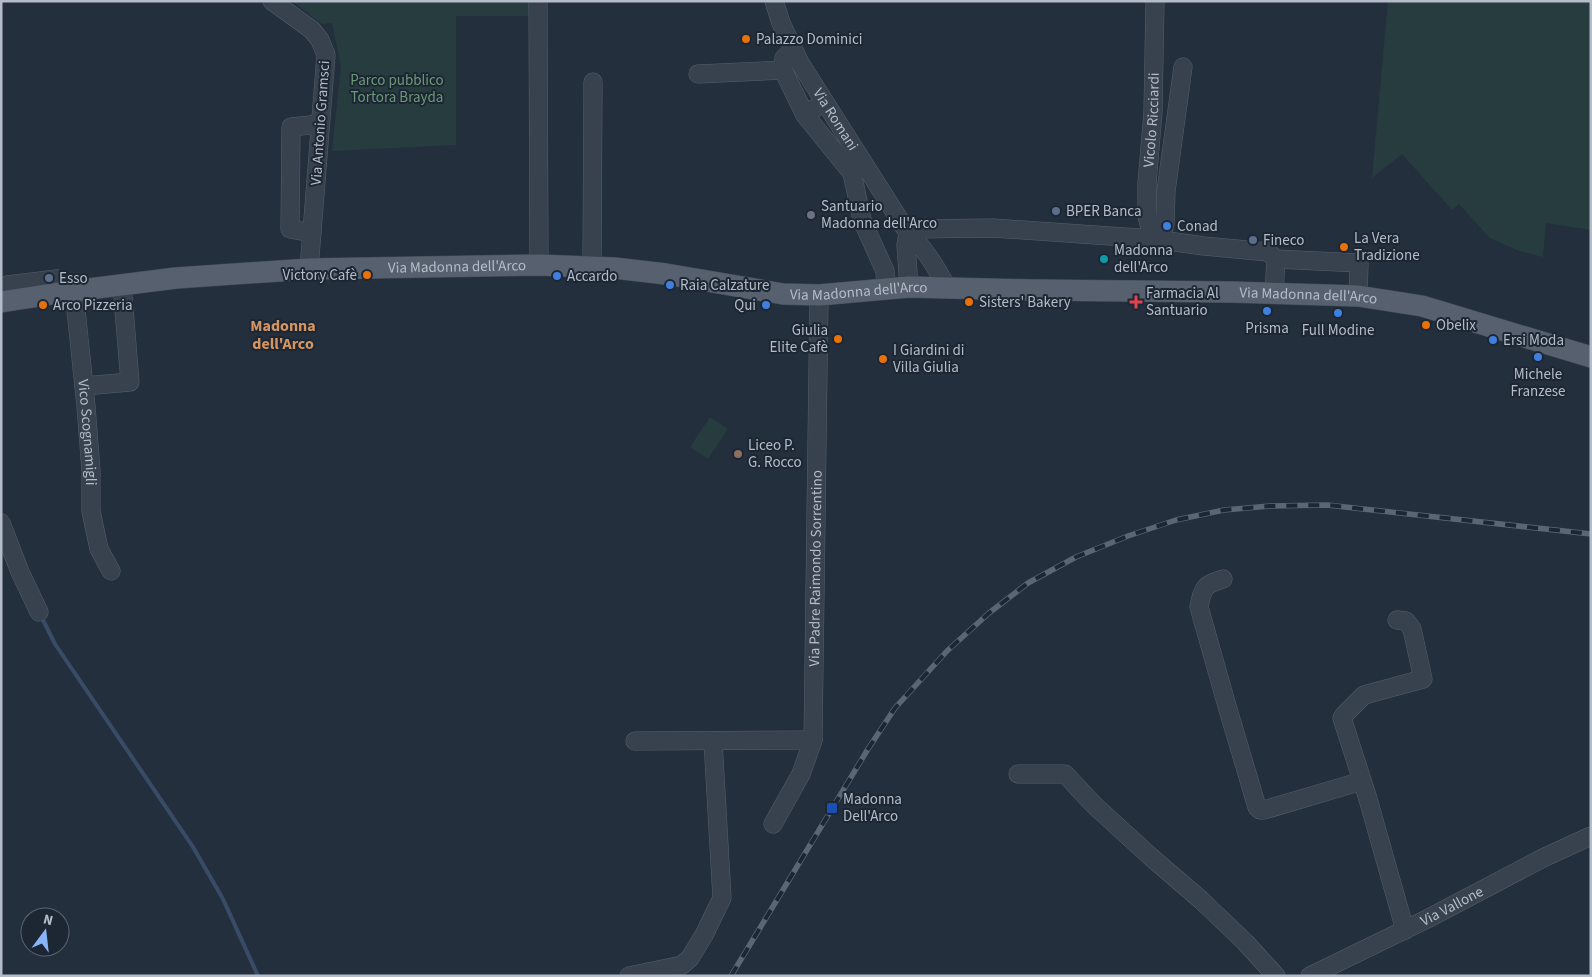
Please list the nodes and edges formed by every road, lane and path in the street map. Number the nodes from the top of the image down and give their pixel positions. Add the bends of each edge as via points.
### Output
1 (272, 1) edge
2 (538, 1) edge
3 (774, 1) edge
4 (1155, 1) edge
5 (793, 50) junction
6 (1183, 67) dead end
7 (783, 70) junction
8 (698, 74) dead end
9 (593, 82) dead end
10 (824, 101) junction
11 (805, 115) junction
12 (320, 124) junction
13 (905, 228) junction
14 (312, 233) junction
15 (1157, 239) junction
16 (1276, 259) junction
17 (539, 265) junction
18 (592, 267) junction
19 (309, 269) junction
20 (122, 285) junction
21 (909, 287) junction
22 (947, 288) junction
23 (886, 289) junction
24 (69, 292) junction
25 (1274, 293) junction
26 (819, 295) junction
27 (1358, 296) junction
28 (2, 302) edge
29 (1591, 357) edge
30 (84, 386) junction
31 (1, 523) edge
32 (111, 571) dead end
33 (1223, 579) dead end
34 (39, 612) dead end
35 (1397, 620) dead end
36 (813, 740) junction
37 (635, 741) dead end
38 (712, 741) junction
39 (1018, 774) dead end
40 (1362, 781) junction
41 (773, 824) dead end
42 (1591, 836) edge
43 (1405, 930) junction
44 (630, 976) edge
45 (1276, 976) edge
46 (1310, 976) edge

1 - 12 street, Via Antonio Gramsci via 312,30 326,55
2 - 17 street
3 - 5 street, Via Romani
4 - 15 street, Vicolo Ricciardi via 1147,216
5 - 7 street via 784,58
5 - 10 street, Via Romani
6 - 15 street via 1166,191 1165,223
7 - 8 street
7 - 11 street
9 - 18 street
10 - 11 street
10 - 13 street, Via Romani
11 - 23 street via 852,173 862,220 885,271
12 - 14 street, Via Antonio Gramsci
12 - 14 street via 291,127 290,229
13 - 15 street via 993,228
13 - 21 street
13 - 22 street, Via Romani via 937,268
14 - 19 street, Via Antonio Gramsci
15 - 16 street via 1268,252
16 - 25 street
16 - 27 street via 1359,263
17 - 18 main road, Via Madonna dell'Arco
17 - 19 main road, Via Madonna dell'Arco
18 - 26 main road, Via Madonna dell'Arco via 666,274 783,294
19 - 20 main road, Via Madonna dell'Arco
20 - 24 main road, Via Madonna dell'Arco
20 - 30 street via 130,382
21 - 22 main road, Via Madonna dell'Arco
21 - 23 main road, Via Madonna dell'Arco
22 - 25 main road, Via Madonna dell'Arco
23 - 26 main road, Via Madonna dell'Arco
24 - 28 main road, Via Madonna dell'Arco
24 - 30 street, Vico Scognamigli
25 - 27 main road, Via Madonna dell'Arco
26 - 36 street, Via Padre Raimondo Sorrentino
27 - 29 main road, Via Madonna dell'Arco via 1422,306
30 - 32 street, Vico Scognamigli via 91,511 99,549
31 - 34 street
33 - 40 street via 1208,583 1201,593 1199,607 1257,807 1264,810
35 - 40 street via 1406,621 1412,629 1423,679 1364,695 1342,718
36 - 38 street
36 - 41 street, Via Padre Raimondo Sorrentino via 802,774
37 - 38 street
38 - 44 street via 722,898 704,935 682,965
39 - 45 street via 1065,774 1245,942
40 - 43 street
42 - 43 street, Via Vallone
43 - 46 street, Via Vallone

